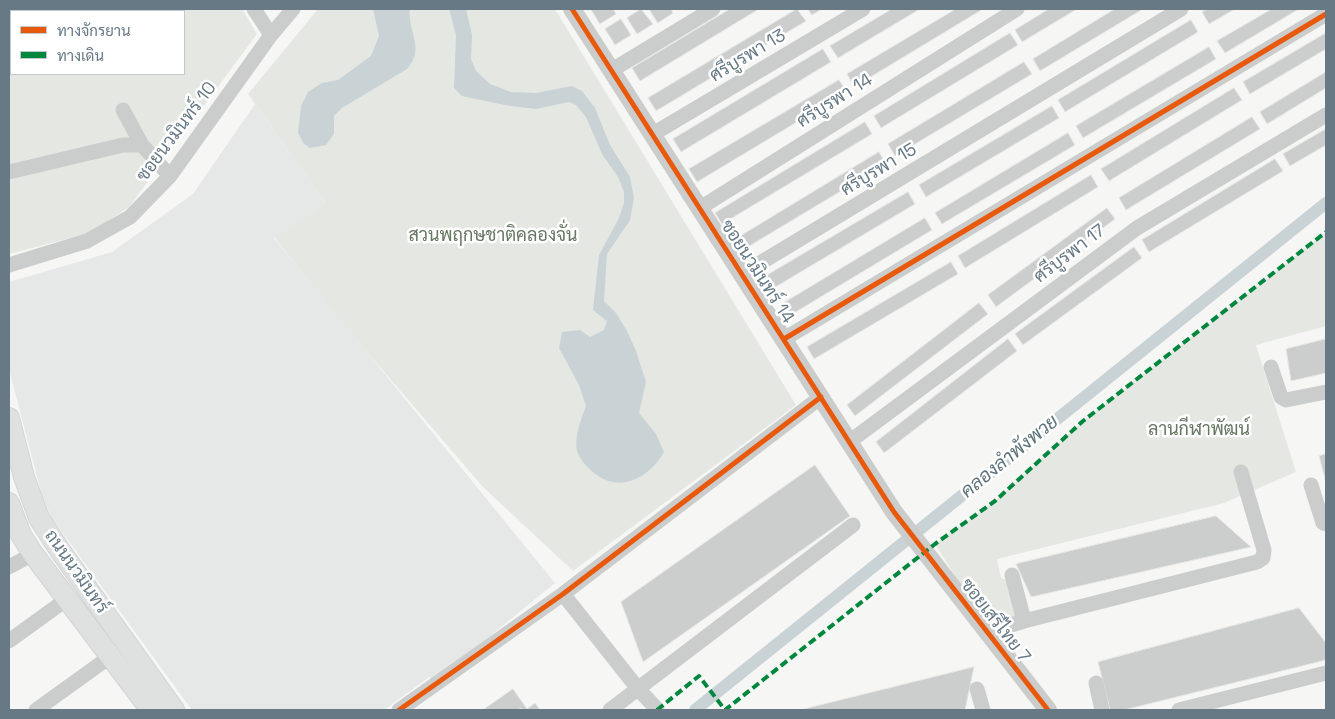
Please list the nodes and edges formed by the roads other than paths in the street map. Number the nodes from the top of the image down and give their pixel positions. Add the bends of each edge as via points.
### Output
1 (254, 9) edge
2 (292, 9) edge
3 (572, 9) edge
4 (713, 9) edge
5 (863, 9) edge
6 (1181, 9) edge
7 (1016, 10) edge
8 (1326, 14) edge
9 (271, 35) junction
10 (612, 70) junction
11 (123, 110) dead end
12 (1326, 115) edge
13 (653, 134) junction
14 (142, 144) junction
15 (9, 172) edge
16 (170, 176) junction
17 (700, 208) junction
18 (9, 265) edge
19 (742, 274) junction
20 (784, 339) junction
21 (1271, 367) dead end
22 (1326, 392) edge
23 (821, 397) junction
24 (9, 418) edge
25 (849, 442) junction
26 (1241, 472) dead end
27 (1311, 485) dead end
28 (9, 503) edge
29 (1326, 524) edge
30 (853, 525) dead end
31 (921, 549) joint
32 (33, 554) junction
33 (9, 567) edge
34 (1012, 575) dead end
35 (563, 594) junction
36 (67, 598) junction
37 (1024, 621) junction
38 (986, 633) junction
39 (9, 642) edge
40 (111, 656) junction
41 (1326, 673) edge
42 (1096, 682) dead end
43 (977, 689) dead end
44 (639, 690) junction
45 (657, 709) edge
46 (36, 710) edge
47 (151, 710) edge
48 (174, 710) edge
49 (399, 710) edge
50 (610, 710) edge
51 (983, 710) edge
52 (1048, 710) edge
53 (1102, 710) edge
54 (1179, 710) edge

1 - 9 street
2 - 9 street, ซอยนวมินทร์ 10
3 - 10 street, ซอยนวมินทร์ 14
4 - 10 street
5 - 13 street, ศรีบูรพา 13
6 - 19 street, ศรีบูรพา 15
7 - 17 street, ศรีบูรพา 14
8 - 20 street
9 - 16 street, ซอยนวมินทร์ 10
10 - 13 street, ซอยนวมินทร์ 14
11 - 14 street
12 - 25 street, ศรีบูรพา 17 via 1137,228
13 - 17 street, ซอยนวมินทร์ 14
14 - 15 street via 123,145
14 - 16 street
16 - 18 street, ซอยนวมินทร์ 10 via 130,217 110,230 78,244
17 - 19 street, ซอยนวมินทร์ 14
19 - 20 street, ซอยนวมินทร์ 14
20 - 23 street, ซอยนวมินทร์ 14
21 - 22 street via 1281,397 1286,400
23 - 25 street, ซอยนวมินทร์ 14
23 - 35 street
24 - 48 main road, ถนนนวมินทร์ via 24,477 40,518 59,550
25 - 31 street, ซอยนวมินทร์ 14
26 - 37 street via 1264,558
27 - 29 street
28 - 32 main road, ถนนนวมินทร์
30 - 44 street
31 - 38 street, ซอยเสรีไทย 7
32 - 33 street
32 - 36 main road, ถนนนวมินทร์
34 - 37 street
35 - 44 street
35 - 49 street
36 - 39 street
36 - 40 main road, ถนนนวมินทร์
37 - 38 street
38 - 52 street, ซอยเสรีไทย 7
40 - 46 street
40 - 47 main road, ถนนนวมินทร์
41 - 54 street
42 - 53 street
43 - 51 street
44 - 45 street
44 - 50 street

